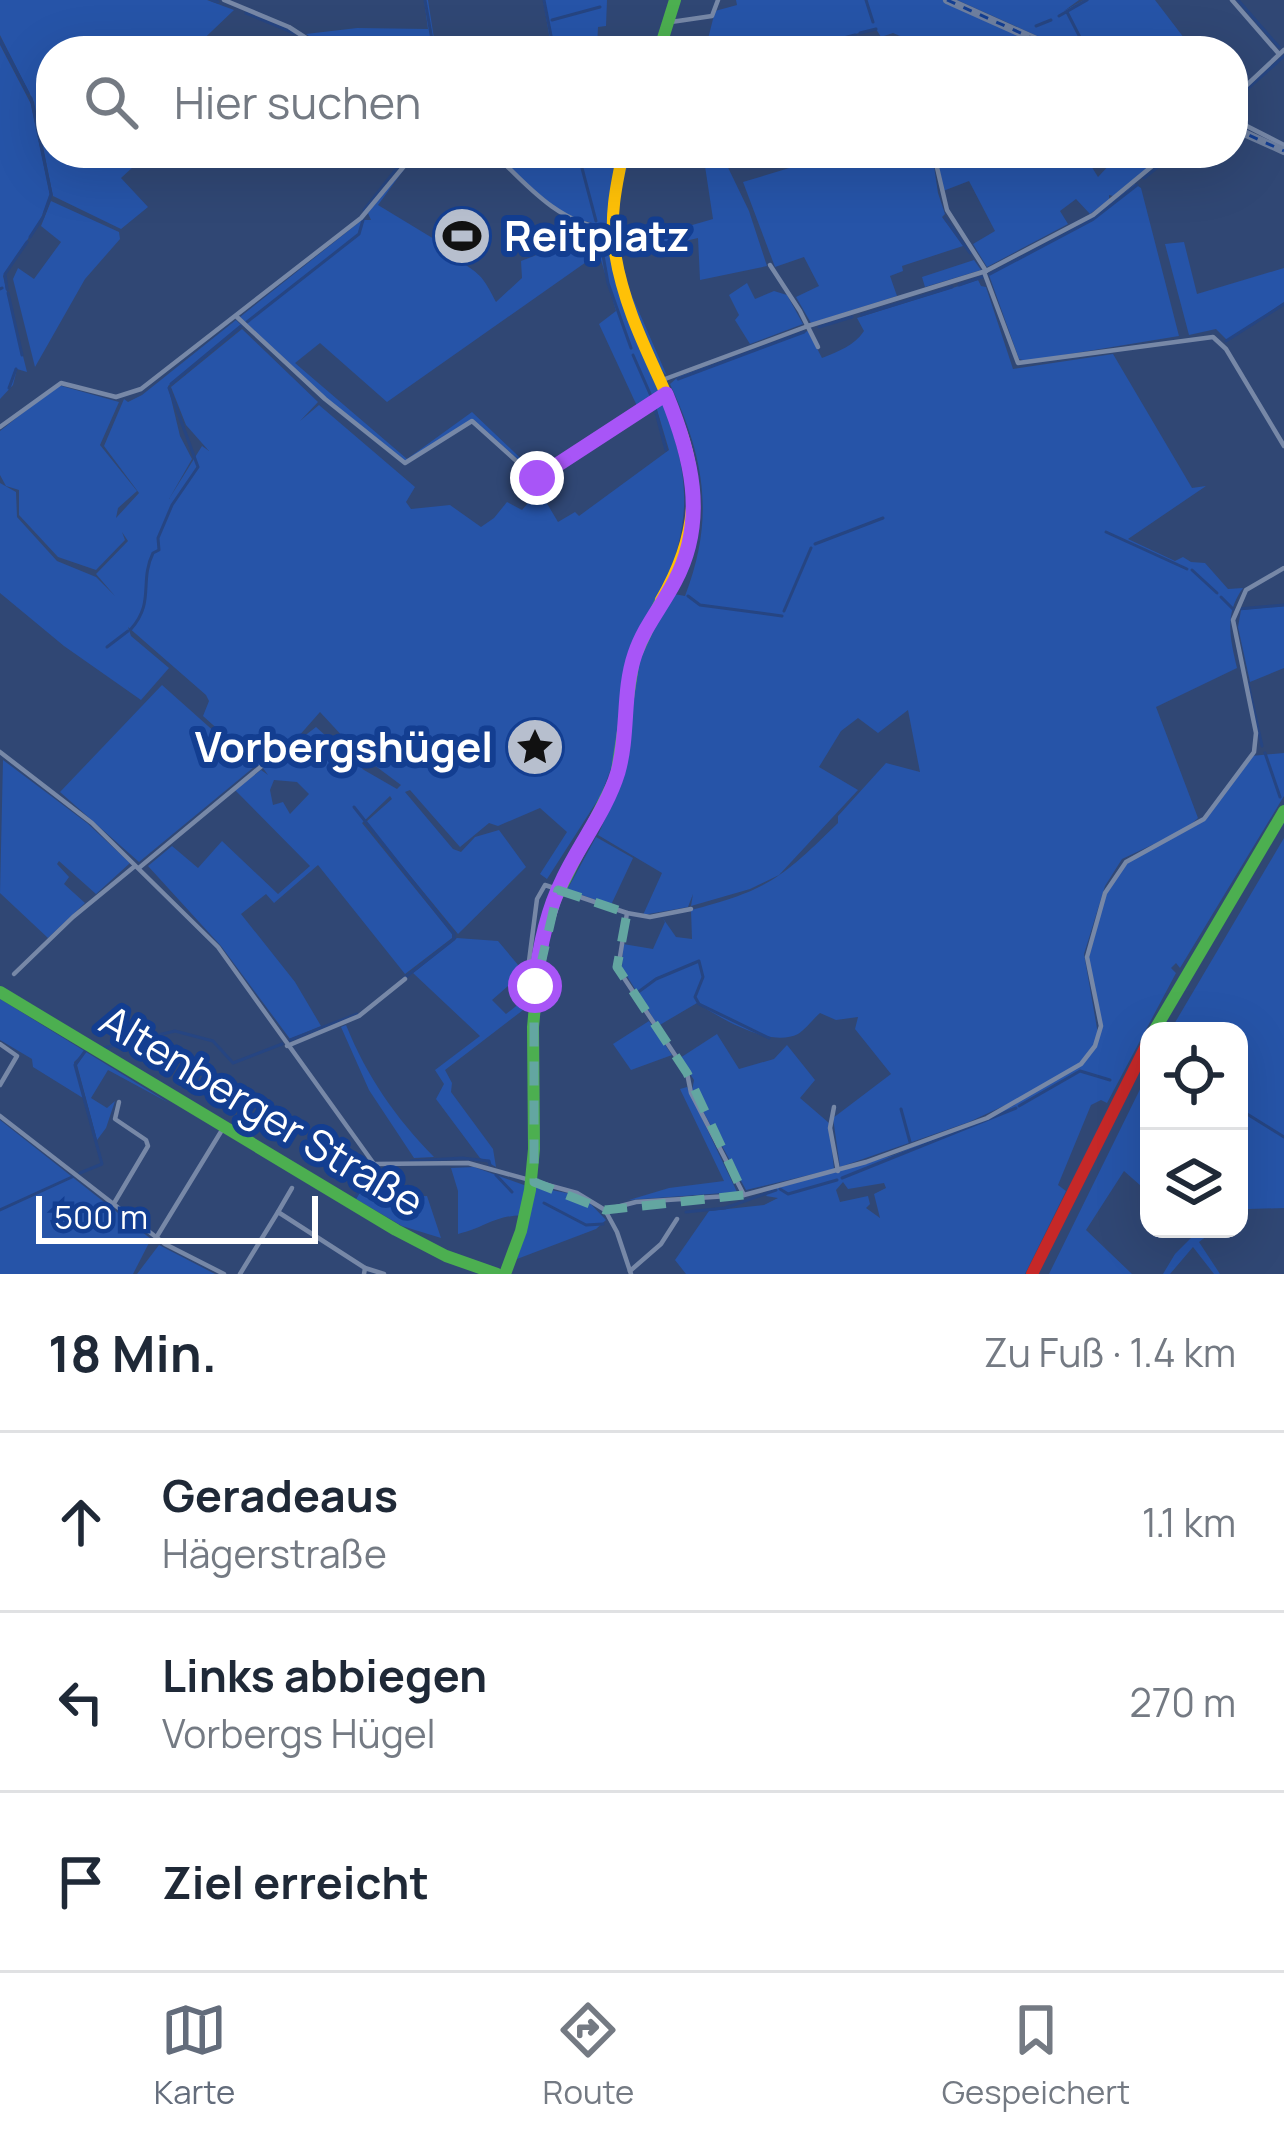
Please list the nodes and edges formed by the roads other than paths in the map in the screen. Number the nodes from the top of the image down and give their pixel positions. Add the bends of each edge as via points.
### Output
1 (224, 0) edge
2 (675, 0) edge
3 (718, 0) edge
4 (1232, 0) edge
5 (668, 22) junction
6 (302, 36) edge
7 (664, 36) edge
8 (1282, 52) edge
9 (1248, 84) edge
10 (1248, 127) edge
11 (1284, 145) edge
12 (403, 168) edge
13 (509, 168) edge
14 (619, 168) edge
15 (936, 168) edge
16 (1150, 168) edge
17 (610, 228) junction
18 (770, 265) dead end
19 (985, 272) junction
20 (237, 316) junction
21 (808, 326) junction
22 (818, 347) dead end
23 (663, 387) junction
24 (0, 427) edge
25 (1284, 446) edge
26 (1284, 568) edge
27 (0, 752) edge
28 (269, 760) dead end
29 (1284, 811) edge
30 (1284, 824) edge
31 (138, 866) junction
32 (558, 890) junction
33 (691, 909) dead end
34 (627, 913) junction
35 (528, 969) dead end
36 (14, 974) dead end
37 (406, 979) dead end
38 (1186, 980) junction
39 (0, 992) edge
40 (1163, 1022) edge
41 (0, 1044) edge
42 (287, 1046) junction
43 (1140, 1059) edge
44 (1140, 1072) edge
45 (0, 1085) edge
46 (119, 1102) dead end
47 (834, 1107) dead end
48 (0, 1116) edge
49 (224, 1127) junction
50 (838, 1171) junction
51 (534, 1182) junction
52 (292, 1188) dead end
53 (744, 1195) junction
54 (113, 1205) junction
55 (604, 1210) junction
56 (278, 1212) junction
57 (677, 1220) dead end
58 (156, 1238) junction
59 (365, 1271) edge
60 (631, 1272) edge
61 (493, 1273) edge
62 (224, 1274) edge
63 (240, 1274) edge
64 (384, 1274) edge
65 (1036, 1274) edge

1 - 6 street
2 - 5 main road
3 - 5 street via 712,16
4 - 8 street
5 - 7 main road
8 - 9 street
10 - 11 street
12 - 20 street via 364,216
13 - 17 street via 560,211
14 - 17 main road
15 - 19 street via 950,214
16 - 19 street via 1093,214
17 - 23 main road via 619,284
18 - 21 street
19 - 21 street
19 - 25 street via 1018,363 1215,337
20 - 23 street via 405,463 472,421 540,478
20 - 24 street via 130,396 58,384
21 - 22 street
21 - 23 street
23 - 32 main road via 692,475 690,542 635,654 613,786
26 - 50 street via 1246,590 1233,620 1254,752 1204,819 1126,862 1105,893 1087,957 1101,1020 1091,1052 987,1118
27 - 31 street
28 - 31 street
29 - 38 main road
30 - 38 main road
31 - 36 street
31 - 42 street via 218,947
32 - 34 street
32 - 35 street via 545,885 539,896
32 - 51 main road via 535,986
33 - 34 street
34 - 53 street via 619,969 688,1076
37 - 42 street via 359,1016
38 - 40 main road
39 - 49 main road, Altenberger Straße
41 - 45 street via 17,1056
42 - 51 street via 374,1164 463,1163
43 - 65 main road
44 - 65 main road
46 - 54 street via 115,1119 148,1146
47 - 50 street
48 - 54 street
49 - 58 street
49 - 61 main road, Altenberger Straße via 396,1230
50 - 53 street
51 - 55 street
51 - 61 main road
52 - 56 street
53 - 55 street
54 - 58 street
55 - 60 street
56 - 59 street
56 - 63 street
57 - 60 street
58 - 62 street
59 - 64 street

